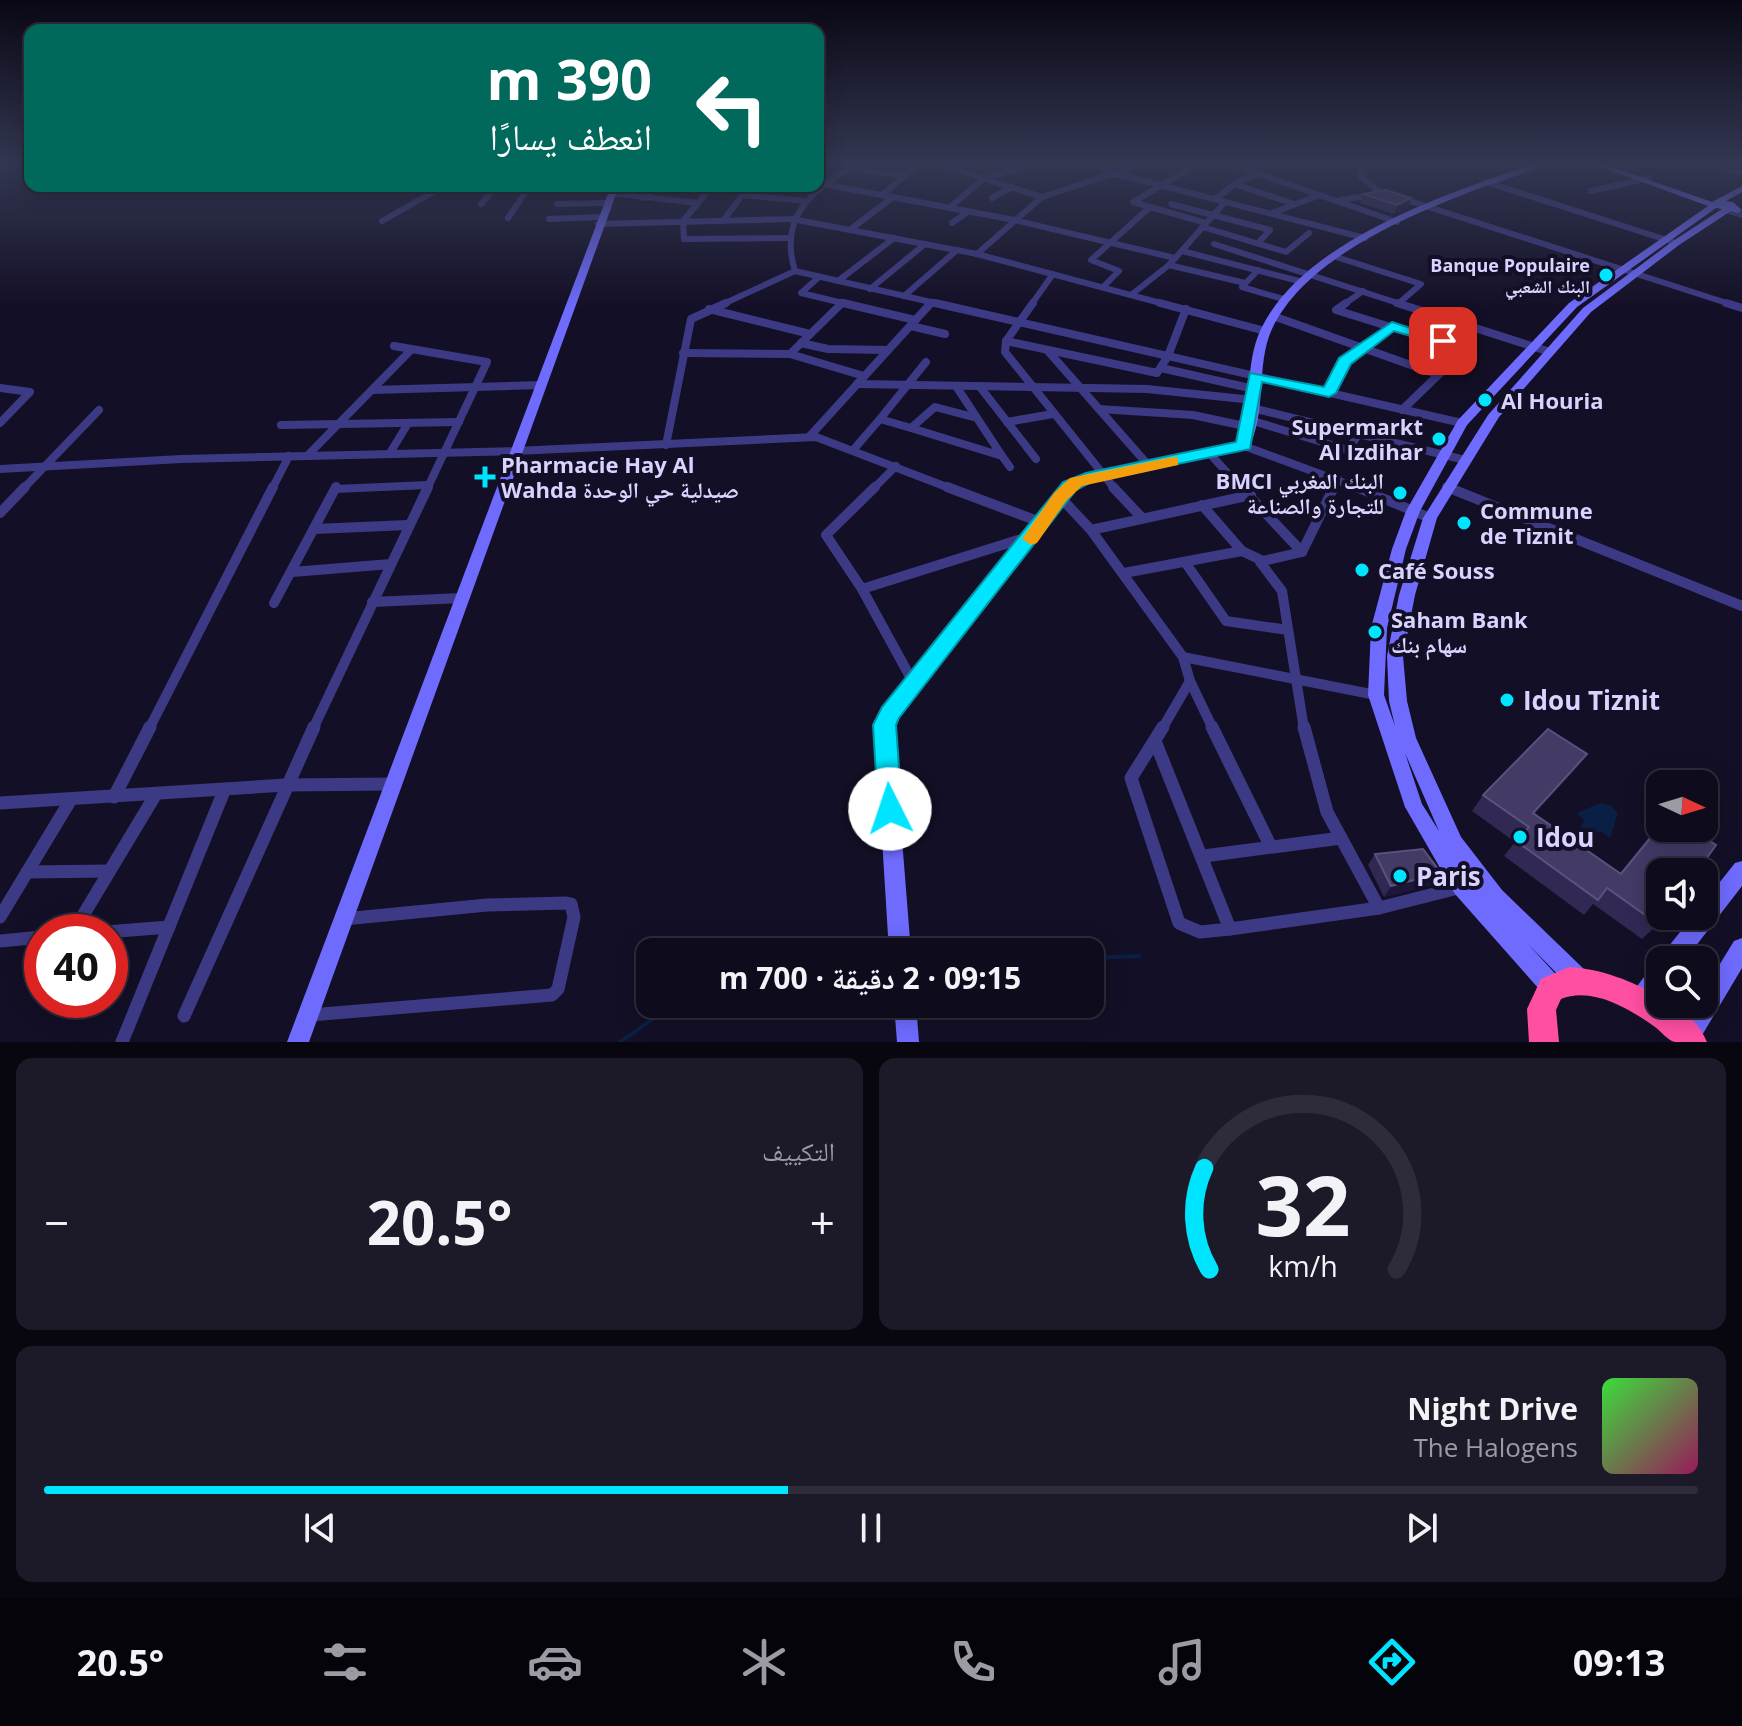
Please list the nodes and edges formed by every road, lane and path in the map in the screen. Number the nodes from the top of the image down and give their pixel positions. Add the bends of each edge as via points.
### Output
1 (397, 213) edge
2 (512, 213) edge
3 (552, 213) edge
4 (571, 213) edge
5 (603, 213) edge
6 (650, 213) edge
7 (690, 213) edge
8 (729, 213) edge
9 (797, 213) edge
10 (872, 213) edge
11 (967, 213) edge
12 (977, 213) edge
13 (1023, 213) edge
14 (1143, 213) edge
15 (1164, 213) edge
16 (1200, 213) edge
17 (1215, 213) edge
18 (1272, 213) edge
19 (1370, 213) edge
20 (1413, 213) edge
21 (1445, 213) edge
22 (1594, 213) edge
23 (1719, 213) edge
24 (1212, 216) junction
25 (508, 218) dead end
26 (792, 219) junction
27 (1014, 220) junction
28 (382, 221) dead end
29 (683, 221) junction
30 (723, 221) junction
31 (1239, 222) junction
32 (1397, 222) junction
33 (952, 223) dead end
34 (1205, 225) junction
35 (851, 229) junction
36 (1227, 233) junction
37 (1309, 233) dead end
38 (1677, 236) junction
39 (788, 238) junction
40 (894, 238) junction
41 (1365, 238) junction
42 (1108, 242) junction
43 (1259, 242) junction
44 (925, 244) junction
45 (1214, 244) junction
46 (957, 250) junction
47 (1182, 251) junction
48 (977, 254) junction
49 (1201, 256) junction
50 (1333, 256) junction
51 (1175, 258) junction
52 (1169, 265) junction
53 (1258, 270) junction
54 (795, 271) junction
55 (1628, 272) junction
56 (1309, 273) junction
57 (1053, 274) junction
58 (819, 277) junction
59 (838, 281) junction
60 (1299, 281) junction
61 (1245, 283) junction
62 (1103, 287) junction
63 (870, 289) junction
64 (1363, 291) junction
65 (1131, 295) junction
66 (904, 296) junction
67 (1283, 299) junction
68 (932, 302) junction
69 (842, 303) junction
70 (1399, 303) junction
71 (709, 309) junction
72 (1186, 309) junction
73 (1742, 310) edge
74 (1273, 316) junction
75 (1568, 320) junction
76 (1018, 322) junction
77 (913, 323) junction
78 (1392, 326) junction
79 (1265, 331) junction
80 (810, 334) junction
81 (945, 334) dead end
82 (1006, 341) junction
83 (801, 343) junction
84 (394, 346) dead end
85 (1531, 346) junction
86 (1362, 347) junction
87 (411, 350) junction
88 (888, 350) junction
89 (1048, 351) junction
90 (1547, 351) junction
91 (683, 353) junction
92 (790, 354) junction
93 (1168, 356) junction
94 (926, 362) dead end
95 (1161, 368) junction
96 (1436, 374) junction
97 (864, 376) junction
98 (857, 384) junction
99 (542, 385) junction
100 (906, 386) junction
101 (956, 386) junction
102 (476, 387) junction
103 (980, 387) junction
104 (1032, 387) junction
105 (0, 388) edge
106 (1082, 388) junction
107 (373, 390) junction
108 (1329, 393) junction
109 (1252, 403) junction
110 (1476, 408) junction
111 (1099, 409) junction
112 (99, 410) dead end
113 (1402, 410) junction
114 (1053, 414) junction
115 (1494, 415) junction
116 (977, 418) junction
117 (880, 419) junction
118 (459, 422) junction
119 (1007, 422) junction
120 (0, 423) edge
121 (1462, 423) junction
122 (281, 425) dead end
123 (407, 425) junction
124 (336, 427) junction
125 (911, 428) junction
126 (1358, 435) junction
127 (809, 437) junction
128 (666, 445) junction
129 (1244, 446) junction
130 (854, 449) junction
131 (516, 451) junction
132 (443, 452) junction
133 (390, 453) junction
134 (1211, 455) junction
135 (289, 456) junction
136 (307, 456) junction
137 (1003, 456) junction
138 (1447, 456) junction
139 (1036, 459) dead end
140 (1465, 460) junction
141 (896, 466) junction
142 (1149, 466) junction
143 (1010, 467) dead end
144 (0, 469) edge
145 (40, 469) junction
146 (1102, 475) junction
147 (1338, 479) junction
148 (428, 485) junction
149 (1447, 487) junction
150 (1251, 495) junction
151 (1060, 497) junction
152 (1202, 505) junction
153 (1411, 506) junction
154 (0, 513) edge
155 (1432, 514) junction
156 (1142, 518) junction
157 (408, 525) junction
158 (314, 529) junction
159 (1039, 529) junction
160 (1091, 530) junction
161 (1242, 551) junction
162 (1302, 552) junction
163 (1185, 562) junction
164 (1260, 562) junction
165 (391, 564) junction
166 (292, 572) junction
167 (1124, 573) junction
168 (862, 589) junction
169 (462, 598) junction
170 (372, 602) junction
171 (274, 603) dead end
172 (1742, 606) edge
173 (1288, 630) junction
174 (1183, 657) junction
175 (1296, 680) junction
176 (1190, 681) junction
177 (913, 682) junction
178 (1376, 695) junction
179 (1155, 741) junction
180 (392, 784) junction
181 (286, 785) junction
182 (224, 791) junction
183 (156, 794) junction
184 (114, 797) junction
185 (70, 801) junction
186 (0, 803) edge
187 (1341, 838) junction
188 (1270, 845) junction
189 (1204, 856) junction
190 (1742, 870) edge
191 (109, 871) junction
192 (27, 872) junction
193 (1479, 879) junction
194 (1462, 887) junction
195 (1379, 908) junction
196 (84, 914) edge
197 (0, 917) edge
198 (341, 919) junction
199 (169, 927) junction
200 (1230, 929) junction
201 (128, 930) edge
202 (899, 938) edge
203 (24, 939) edge
204 (0, 941) edge
205 (1683, 946) edge
206 (1742, 948) edge
207 (1567, 985) junction
208 (1646, 994) edge
209 (1642, 999) junction
210 (184, 1016) dead end
211 (307, 1016) junction
212 (906, 1018) edge
213 (1690, 1040) edge
214 (122, 1042) edge
215 (298, 1042) edge
216 (908, 1042) edge
217 (1544, 1042) edge

1 - 28 street
2 - 25 street
3 - 4 street via 549,219
5 - 99 street
6 - 29 street
7 - 29 street
8 - 30 street
9 - 26 street
10 - 35 street
11 - 33 street
12 - 27 street
13 - 27 street
14 - 42 street
15 - 34 street
16 - 24 street
17 - 24 street
18 - 41 street
19 - 32 street
20 - 32 street
21 - 55 street
22 - 38 street
23 - 38 street
24 - 31 street
24 - 34 street
26 - 30 street
26 - 35 street
26 - 39 street
27 - 42 street
27 - 48 street
29 - 30 street
29 - 39 street via 682,237 693,242
31 - 36 street
31 - 43 street via 1270,230
32 - 41 street
34 - 36 street
34 - 47 street
35 - 40 street
36 - 43 street
36 - 45 street
37 - 43 street via 1288,252
38 - 55 street
39 - 54 street
40 - 44 street
40 - 59 street
41 - 50 street
42 - 51 street
42 - 62 street via 1091,260 1119,271
44 - 46 street
44 - 63 street
45 - 49 street
45 - 56 street
46 - 48 street
46 - 66 street
47 - 49 street
47 - 51 street
48 - 57 street
49 - 53 street
50 - 56 street
50 - 70 street via 1421,284
51 - 52 street
52 - 61 street
52 - 65 street
53 - 60 street
53 - 61 street
54 - 58 street
54 - 71 street
55 - 73 street
55 - 75 street
56 - 60 street
56 - 64 street
57 - 62 street
57 - 76 street
58 - 59 street
58 - 69 street via 801,293
59 - 63 street
60 - 67 street
61 - 67 street via 1242,288
62 - 65 street
63 - 66 street
64 - 70 street
64 - 78 street via 1336,310
65 - 72 street
66 - 68 street
67 - 74 street
68 - 76 street
68 - 77 street
69 - 77 street
69 - 80 street
70 - 85 street
71 - 80 street
71 - 91 street via 691,319
72 - 79 street
72 - 93 street
74 - 79 street
74 - 86 street
75 - 85 street
75 - 90 street
76 - 82 street
76 - 93 street
77 - 81 street
77 - 88 street
78 - 86 street
78 - 96 street via 1461,349
79 - 109 street
80 - 83 street
82 - 89 street
82 - 104 street via 1005,352
83 - 88 street
83 - 92 street
84 - 87 street
85 - 90 street
85 - 110 street
86 - 96 street
86 - 108 street via 1341,365
87 - 102 street via 487,362
87 - 107 street
88 - 97 street
89 - 95 street via 1154,373
89 - 106 street
90 - 115 street
91 - 92 street
91 - 128 street
92 - 97 street
93 - 95 street
93 - 109 street
94 - 100 street
95 - 109 street
96 - 113 street
97 - 98 street
98 - 100 street
98 - 127 street
99 - 102 street
99 - 131 street
100 - 101 street
100 - 117 street
101 - 103 street
101 - 116 street
102 - 107 street
102 - 118 street
103 - 104 street
103 - 119 street
104 - 106 street
104 - 114 street
105 - 120 street via 30,392
106 - 109 street via 1203,392
106 - 111 street
107 - 124 street
108 - 109 street
108 - 113 street
109 - 111 street via 1193,415
109 - 126 street
109 - 126 street via 1348,450
109 - 129 street
110 - 115 street
110 - 121 street
111 - 142 street
112 - 145 street
113 - 121 street
114 - 119 street
114 - 146 street
115 - 140 street
116 - 125 street via 933,407
116 - 137 street
117 - 125 street
117 - 130 street
118 - 123 street
118 - 132 street
119 - 139 street
121 - 138 street
122 - 124 street
123 - 124 street
123 - 133 street
124 - 136 street
125 - 137 street
126 - 138 street
127 - 128 street
127 - 130 street
128 - 131 street
129 - 134 street
129 - 147 street
130 - 141 street
131 - 132 street
131 - 169 street
132 - 133 street
132 - 148 street
133 - 136 street
134 - 142 street
134 - 150 street
135 - 136 street
135 - 145 street
135 - 184 street
137 - 143 street
138 - 140 street
138 - 153 street
140 - 149 street
141 - 159 street
141 - 168 street via 826,535
142 - 146 street
144 - 145 street
145 - 154 street
146 - 151 street via 1076,482
146 - 156 street
147 - 153 street
147 - 162 street
148 - 157 street
148 - 158 street via 336,485
149 - 155 street
149 - 172 street
150 - 152 street
150 - 162 street
151 - 159 street
151 - 160 street
152 - 156 street
152 - 161 street
153 - 155 street
153 - 178 street via 1379,628
155 - 193 street via 1407,595 1395,684 1407,738 1437,810
156 - 160 street
157 - 158 street
157 - 165 street
158 - 166 street
159 - 168 street
159 - 177 street
160 - 167 street
161 - 163 street
161 - 164 street
162 - 164 street
163 - 167 street
163 - 173 street via 1226,621
164 - 173 street via 1282,591
165 - 166 street
165 - 170 street
166 - 171 street
167 - 174 street
168 - 177 street
169 - 170 street
169 - 180 street
170 - 181 street
173 - 175 street
174 - 175 street
174 - 176 street
175 - 178 street
175 - 187 street via 1307,745 1327,812
176 - 179 street via 1175,698
176 - 188 street
177 - 202 street via 884,725
178 - 194 street via 1414,807
179 - 189 street
179 - 200 street via 1131,778 1179,923 1200,932
180 - 181 street
180 - 198 street
181 - 182 street
181 - 210 street
182 - 183 street
182 - 199 street
183 - 184 street
183 - 191 street
184 - 185 street
185 - 186 street
185 - 192 street
187 - 188 street
187 - 195 street
188 - 189 street
189 - 200 street
190 - 205 street
191 - 192 street
191 - 196 street
192 - 197 street
193 - 194 street
193 - 207 street
194 - 195 street
194 - 207 street
195 - 200 street
198 - 211 street
198 - 211 street via 566,903 574,917 558,989 552,995
199 - 201 street
199 - 214 street
203 - 204 street
206 - 213 street
207 - 209 highway via 1620,988
207 - 217 highway via 1547,996 1540,1016
208 - 209 street
209 - 213 highway
211 - 215 street
212 - 216 street

